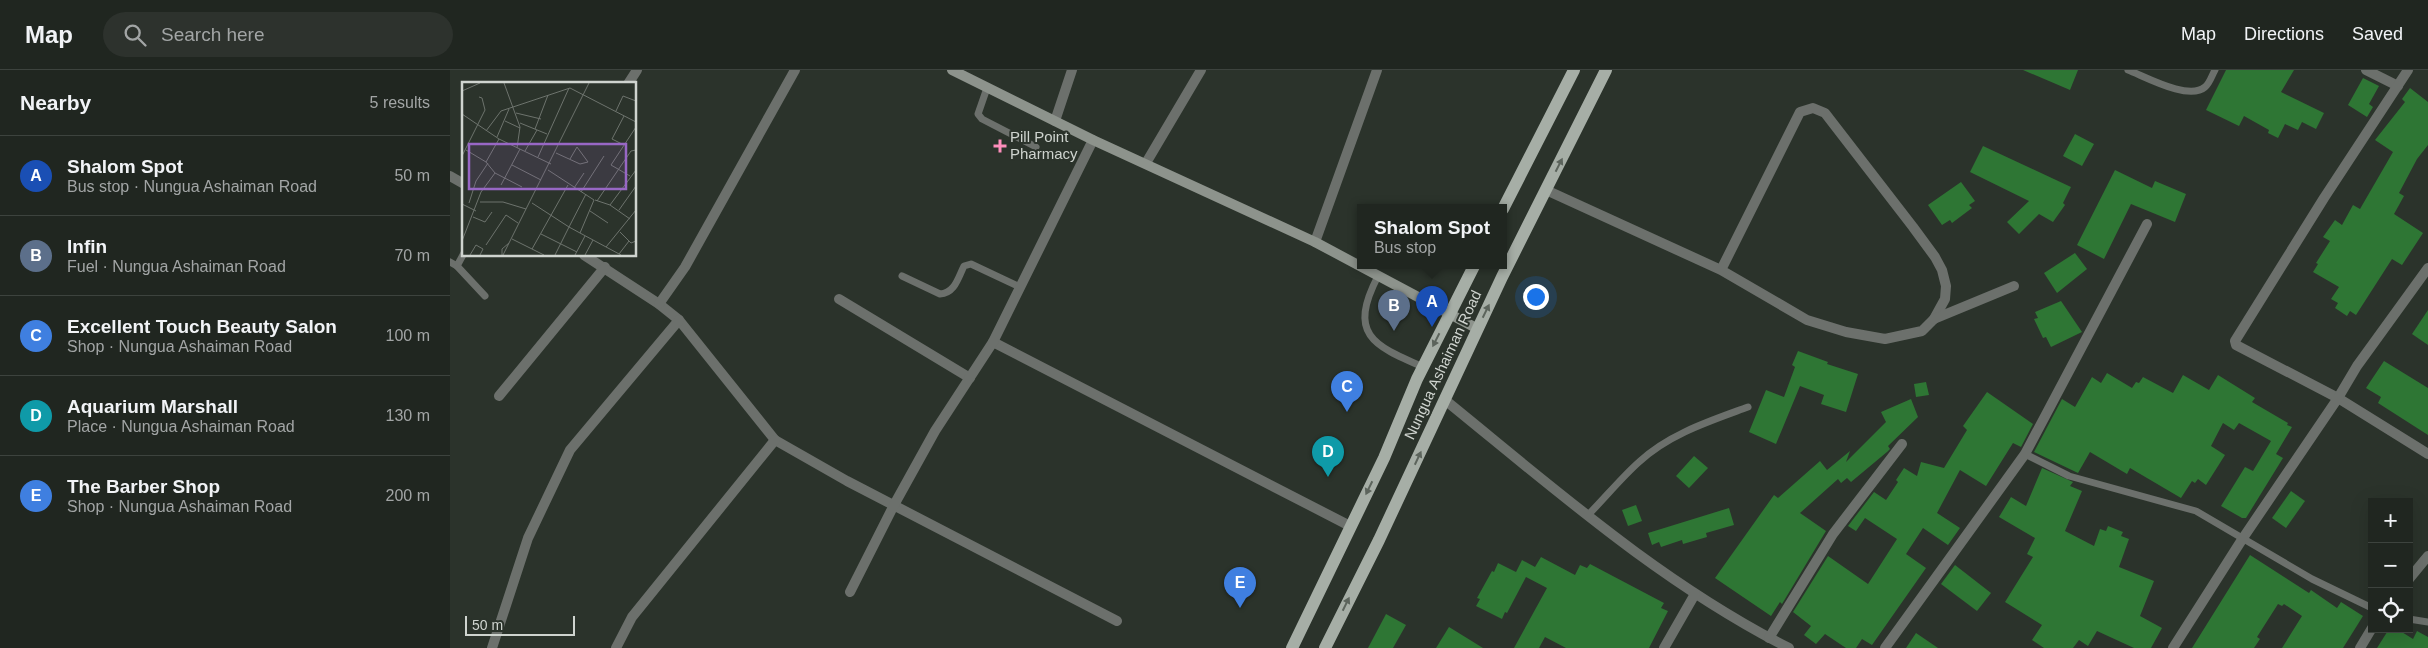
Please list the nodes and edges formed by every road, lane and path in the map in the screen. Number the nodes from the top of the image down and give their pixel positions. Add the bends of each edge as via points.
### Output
1 (637, 70) edge
2 (795, 70) edge
3 (952, 70) edge
4 (1072, 70) edge
5 (1200, 70) edge
6 (1377, 70) edge
7 (1574, 70) edge
8 (1606, 70) edge
9 (2128, 70) edge
10 (2215, 70) edge
11 (2366, 70) edge
12 (2408, 70) edge
13 (629, 82) edge
14 (2398, 86) junction
15 (987, 88) junction
16 (1055, 122) junction
17 (1093, 140) junction
18 (1036, 147) dead end
19 (1146, 163) junction
20 (450, 176) edge
21 (462, 183) edge
22 (1546, 190) junction
23 (1506, 204) edge
24 (2147, 224) dead end
25 (1315, 242) junction
26 (462, 255) edge
27 (586, 256) edge
28 (453, 264) edge
29 (1357, 265) edge
30 (605, 267) junction
31 (2428, 268) edge
32 (1365, 269) edge
33 (1472, 269) edge
34 (1721, 270) junction
35 (902, 276) dead end
36 (1378, 276) junction
37 (2014, 286) dead end
38 (1020, 287) junction
39 (485, 296) dead end
40 (839, 299) dead end
41 (659, 304) junction
42 (1449, 315) junction
43 (1934, 319) junction
44 (679, 320) junction
45 (1478, 329) junction
46 (993, 342) junction
47 (1423, 367) junction
48 (970, 378) junction
49 (499, 396) dead end
50 (2338, 398) junction
51 (1445, 400) junction
52 (1748, 406) dead end
53 (775, 440) junction
54 (1902, 444) dead end
55 (2025, 454) junction
56 (2428, 454) edge
57 (894, 505) junction
58 (1588, 515) junction
59 (1350, 526) junction
60 (2243, 538) junction
61 (2428, 556) edge
62 (2413, 574) edge
63 (850, 592) dead end
64 (1695, 594) junction
65 (2368, 606) edge
66 (2413, 619) edge
67 (1117, 621) dead end
68 (2428, 622) edge
69 (2369, 633) edge
70 (1769, 638) junction
71 (492, 648) edge
72 (616, 648) edge
73 (1292, 648) edge
74 (1325, 648) edge
75 (1664, 648) edge
76 (1789, 648) edge
77 (1885, 648) edge
78 (2173, 648) edge
79 (2360, 648) edge

1 - 13 street
2 - 41 street via 685,267
3 - 15 street
4 - 16 street
5 - 19 street
6 - 25 street
7 - 23 main road
22 -> 8 main road, Nungua Ashaiman Road
9 - 10 lane via 2195,93 2206,86
11 - 14 street
12 - 14 street
14 - 50 street via 2235,341 2236,345 2257,358
15 - 16 street
15 - 18 lane via 978,114 982,119
16 - 17 street
17 - 19 street
17 - 38 street
19 - 25 street
20 - 21 street
22 - 34 street
45 -> 22 main road, Nungua Ashaiman Road
24 - 55 street
25 - 29 street
26 - 28 lane
27 - 30 street
28 - 39 lane
30 - 41 street
30 - 49 street
31 - 50 street via 2357,366
32 - 36 street
33 - 42 main road, Nungua Ashaiman Road
34 - 43 street via 1807,320 1846,332 1885,339 1922,331
34 - 43 street via 1800,112 1813,108 1825,113 1935,257 1946,286 1945,300
35 - 38 lane via 940,294 946,293 952,290 964,266 971,264
36 - 42 street
36 - 47 lane via 1369,293 1366,328 1374,343
37 - 43 street
38 - 46 street
40 - 48 street
41 - 44 street
42 - 45 street
42 -> 47 main road, Nungua Ashaiman Road
44 - 53 street
44 - 71 street via 570,450 528,538
45 - 51 main road, Nungua Ashaiman Road
46 - 48 street
46 - 59 street
47 -> 59 main road, Nungua Ashaiman Road via 1384,458
48 - 57 street via 935,431
50 - 56 street
50 - 60 street
51 - 58 street
74 -> 51 main road, Nungua Ashaiman Road
52 - 58 lane via 1667,441 1639,461
53 - 57 street
53 - 72 street via 632,617
54 - 70 street via 1832,534
55 - 60 lane via 2069,476 2196,511
55 - 77 street
57 - 63 street
57 - 67 street
58 - 64 street via 1630,550
59 - 73 main road, Nungua Ashaiman Road
60 - 65 lane via 2312,579
60 - 78 street
61 - 62 street
64 - 70 street
64 - 75 street
66 - 68 lane
69 - 79 street
70 - 76 street

